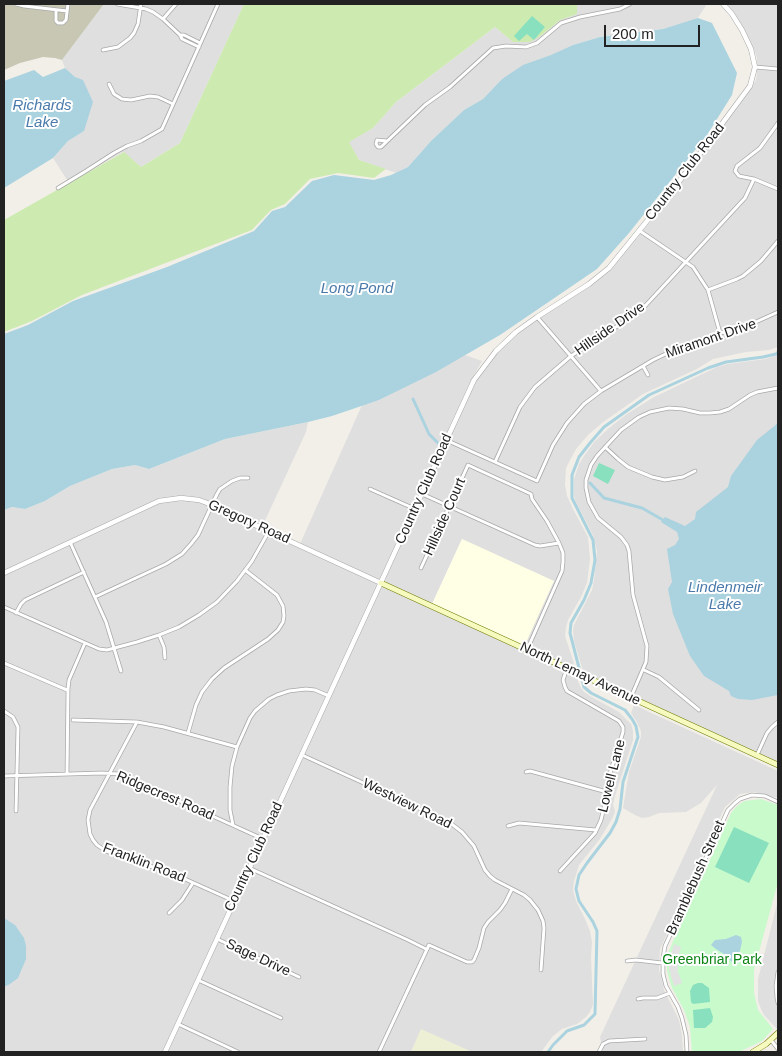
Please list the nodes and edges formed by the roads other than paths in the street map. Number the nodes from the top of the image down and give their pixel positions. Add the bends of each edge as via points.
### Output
1 (16, 4) edge
2 (68, 4) edge
3 (117, 4) edge
4 (176, 4) edge
5 (218, 4) edge
6 (630, 4) edge
7 (723, 4) edge
8 (141, 6) edge
9 (56, 10) junction
10 (67, 10) junction
11 (163, 19) junction
12 (199, 45) junction
13 (103, 50) dead end
14 (755, 67) junction
15 (778, 70) edge
16 (109, 84) dead end
17 (173, 104) junction
18 (778, 123) edge
19 (387, 141) dead end
20 (754, 179) junction
21 (58, 188) dead end
22 (778, 190) edge
23 (640, 231) junction
24 (778, 241) edge
25 (687, 262) junction
26 (708, 290) junction
27 (778, 312) edge
28 (537, 317) junction
29 (720, 333) junction
30 (571, 356) junction
31 (643, 366) junction
32 (648, 375) dead end
33 (778, 388) edge
34 (601, 391) junction
35 (446, 440) junction
36 (605, 447) junction
37 (495, 462) junction
38 (695, 471) dead end
39 (248, 478) dead end
40 (370, 489) dead end
41 (422, 494) junction
42 (211, 505) junction
43 (449, 506) junction
44 (415, 509) junction
45 (268, 531) junction
46 (70, 542) junction
47 (559, 542) junction
48 (421, 568) dead end
49 (245, 570) junction
50 (84, 572) junction
51 (4, 573) edge
52 (381, 583) junction
53 (96, 597) junction
54 (4, 607) edge
55 (16, 613) junction
56 (159, 635) junction
57 (85, 643) junction
58 (114, 648) junction
59 (527, 650) junction
60 (165, 658) dead end
61 (4, 663) edge
62 (567, 668) junction
63 (644, 670) junction
64 (121, 671) dead end
65 (68, 691) junction
66 (329, 696) junction
67 (631, 698) junction
68 (699, 710) dead end
69 (4, 711) edge
70 (73, 720) dead end
71 (137, 722) junction
72 (778, 722) edge
73 (188, 733) junction
74 (237, 746) junction
75 (302, 755) junction
76 (757, 755) junction
77 (778, 765) edge
78 (526, 772) dead end
79 (110, 773) junction
80 (67, 774) junction
81 (4, 776) edge
82 (18, 776) junction
83 (607, 792) junction
84 (778, 802) edge
85 (16, 811) dead end
86 (233, 825) junction
87 (508, 826) dead end
88 (596, 830) junction
89 (263, 839) junction
90 (249, 868) junction
91 (560, 871) dead end
92 (193, 882) junction
93 (512, 889) junction
94 (234, 901) junction
95 (169, 913) dead end
96 (217, 939) junction
97 (426, 949) junction
98 (627, 961) dead end
99 (662, 963) junction
100 (541, 970) dead end
101 (778, 972) edge
102 (299, 977) dead end
103 (198, 980) junction
104 (670, 993) junction
105 (638, 999) dead end
106 (778, 1003) edge
107 (282, 1018) dead end
108 (178, 1024) junction
109 (778, 1033) edge
110 (646, 1039) dead end
111 (771, 1040) junction
112 (778, 1049) edge
113 (228, 1050) edge
114 (165, 1052) edge
115 (238, 1052) edge
116 (379, 1052) edge
117 (599, 1052) edge
118 (687, 1052) edge
119 (752, 1052) edge

1 - 9 street
2 - 10 street
3 - 8 street
4 - 11 street
5 - 12 street
6 - 19 street via 561,23 537,43 526,47 492,48
7 - 14 street via 742,30
8 - 11 street
8 - 13 street via 138,24 130,38 118,47
9 - 10 street
9 - 10 street via 56,22 61,24 66,20
11 - 12 street via 180,35
12 - 17 street
14 - 15 street
14 - 23 street, Country Club Road via 745,94
16 - 17 street via 114,94 122,99 154,96
17 - 21 street via 162,129 114,153
18 - 20 street via 760,148 736,168 738,176
20 - 22 street
20 - 25 street, Hillside Drive via 745,198
23 - 25 street
23 - 28 street, Country Club Road via 609,268
24 - 26 street via 743,276
25 - 26 street
25 - 30 street, Hillside Drive via 639,312
26 - 29 street
27 - 29 street, Miramont Drive via 747,326
28 - 30 street
28 - 35 street, Country Club Road via 509,338 482,369
29 - 31 street, Miramont Drive via 678,348
30 - 34 street
30 - 37 street, Hillside Drive via 530,394 517,413
31 - 32 street
31 - 34 street, Miramont Drive
33 - 36 street via 757,392 720,412 700,413 676,408 654,410 621,430
34 - 37 street, Miramont Drive via 567,423 537,481
35 - 37 street
35 - 41 street, Country Club Road
36 - 38 street via 628,467 658,479 678,478
36 - 63 street via 588,472 587,496 598,518 627,545 633,595 647,646
39 - 42 street via 226,484
40 - 44 street
41 - 43 street
41 - 44 street, Country Club Road
42 - 45 street, Gregory Road
42 - 46 street, Gregory Road via 181,498 159,501
42 - 53 street via 198,535 182,554
43 - 47 street via 534,546
43 - 47 street, Hillside Court via 468,465 531,494
43 - 48 street, Hillside Court
44 - 52 street, Country Club Road
45 - 49 street
45 - 52 street, Gregory Road
46 - 50 street
46 - 51 street, Gregory Road
47 - 59 street via 563,553 562,571
49 - 56 street via 217,602 179,627
49 - 73 street via 277,595 283,606 282,622 268,639 212,679 196,705
50 - 53 street
50 - 55 street via 25,600
52 - 59 main road, North Lemay Avenue
52 - 66 street, Country Club Road
53 - 58 street
54 - 55 street
55 - 57 street
56 - 58 street
56 - 60 street
57 - 58 street via 99,649
57 - 65 street via 69,680
58 - 64 street
59 - 62 main road, North Lemay Avenue
61 - 65 street
62 - 67 main road, North Lemay Avenue
62 - 83 street, Lowell Lane via 564,680 567,691 619,721 623,727
63 - 67 street
63 - 68 street via 659,677
65 - 80 street
66 - 74 street via 306,689 289,691 269,699 250,718
66 - 75 street, Country Club Road
67 - 76 main road, North Lemay Avenue
69 - 82 street via 13,717 18,727
70 - 71 street
71 - 73 street
71 - 79 street, Franklin Road
72 - 76 street via 767,734
73 - 74 street
74 - 86 street via 230,787
75 - 89 street, Country Club Road
75 - 93 street, Westview Road via 449,822 474,846 490,876
76 - 77 main road, North Lemay Avenue
78 - 83 street via 530,770
79 - 80 street, Ridgecrest Road
79 - 86 street, Ridgecrest Road via 120,774
79 - 92 street, Franklin Road via 90,810 88,820 93,840 106,851
80 - 82 street, Ridgecrest Road
81 - 82 street, Ridgecrest Road
82 - 85 street
83 - 88 street, Lowell Lane
84 - 99 street, Bramblebush Street via 752,795 735,803 725,814 667,942
86 - 89 street, Ridgecrest Road
87 - 88 street via 519,823
88 - 91 street, Lowell Lane
89 - 90 street, Country Club Road
90 - 94 street, Country Club Road
90 - 97 street
92 - 94 street, Franklin Road
92 - 95 street
93 - 97 street via 484,928 472,962 431,946
93 - 100 street, Westview Road via 530,900 543,921
94 - 96 street, Country Club Road
96 - 102 street, Sage Drive
96 - 103 street, Country Club Road
97 - 116 street
98 - 99 street
99 - 104 street, Bramblebush Street
101 - 106 street
103 - 107 street
103 - 108 street, Country Club Road
104 - 105 street via 657,998
104 - 118 street, Bramblebush Street via 682,1018
108 - 113 street
108 - 114 street, Country Club Road
109 - 111 main road
110 - 117 street via 609,1041
111 - 112 street
111 - 119 main road
113 - 115 street

